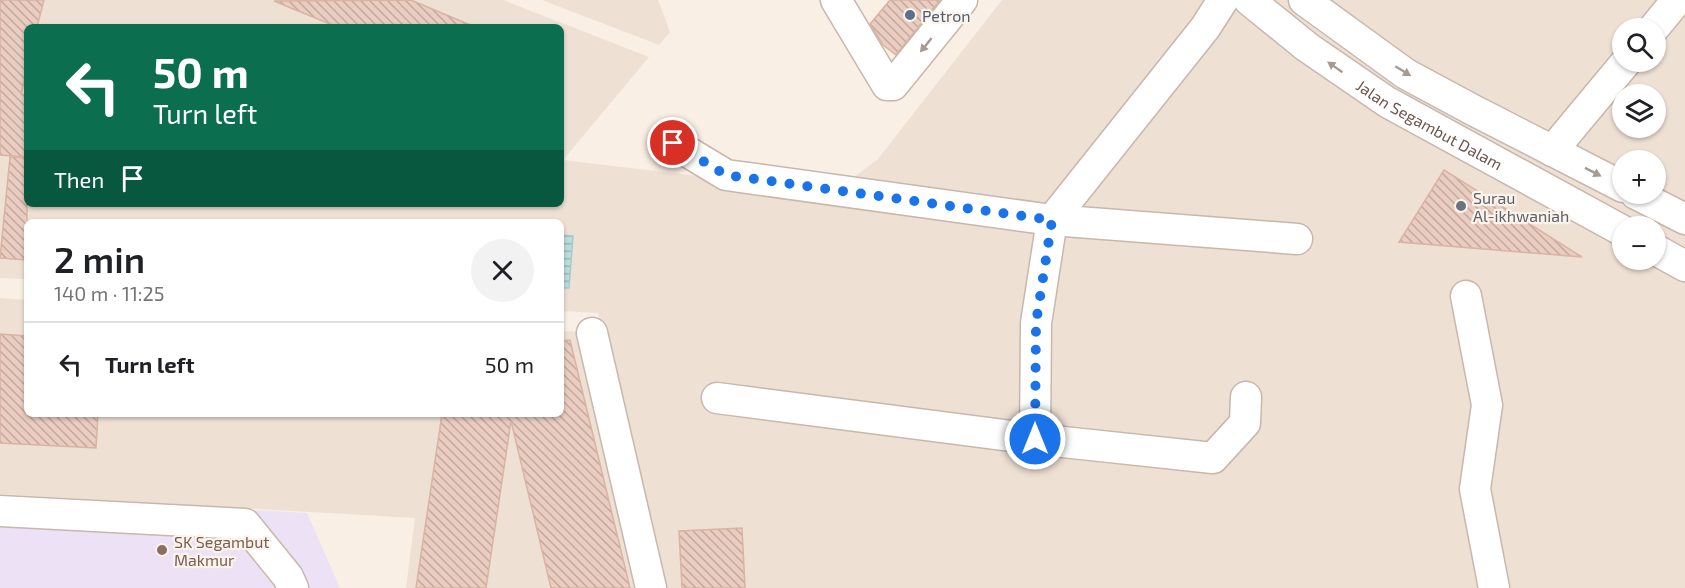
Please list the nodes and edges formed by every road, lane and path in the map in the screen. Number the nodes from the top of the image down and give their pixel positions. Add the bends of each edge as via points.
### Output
1 (962, 0) edge
2 (1223, 0) edge
3 (1250, 0) edge
4 (1304, 0) edge
5 (1327, 0) edge
6 (1677, 0) edge
7 (848, 6) edge
8 (1662, 18) edge
9 (1342, 26) junction
10 (1618, 72) edge
11 (673, 143) dead end
12 (1552, 151) junction
13 (1612, 181) edge
14 (1656, 204) edge
15 (1685, 219) edge
16 (1052, 220) junction
17 (1612, 225) edge
18 (1298, 238) dead end
19 (1666, 256) edge
20 (1685, 266) edge
21 (1466, 296) dead end
22 (592, 333) dead end
23 (1245, 397) dead end
24 (717, 398) dead end
25 (1035, 439) junction
26 (0, 511) edge
27 (293, 588) edge
28 (651, 588) edge
29 (1494, 588) edge

1 -> 7 street via 893,85 887,85
2 - 16 street
17 -> 3 street, Jalan Segambut Dalam via 1387,102 1306,47
4 - 9 street, Jalan Segambut Dalam
5 - 9 street
6 - 8 street
9 -> 12 street, Jalan Segambut Dalam via 1406,74
10 - 12 street
11 - 16 street via 726,175
12 -> 13 street, Jalan Segambut Dalam
14 - 15 street
16 - 18 street
16 - 25 street via 1036,323
19 - 20 street
21 - 29 street via 1486,405 1475,489
22 - 28 street
23 - 25 street via 1245,423 1213,458
24 - 25 street
26 - 27 street via 245,524 288,576

